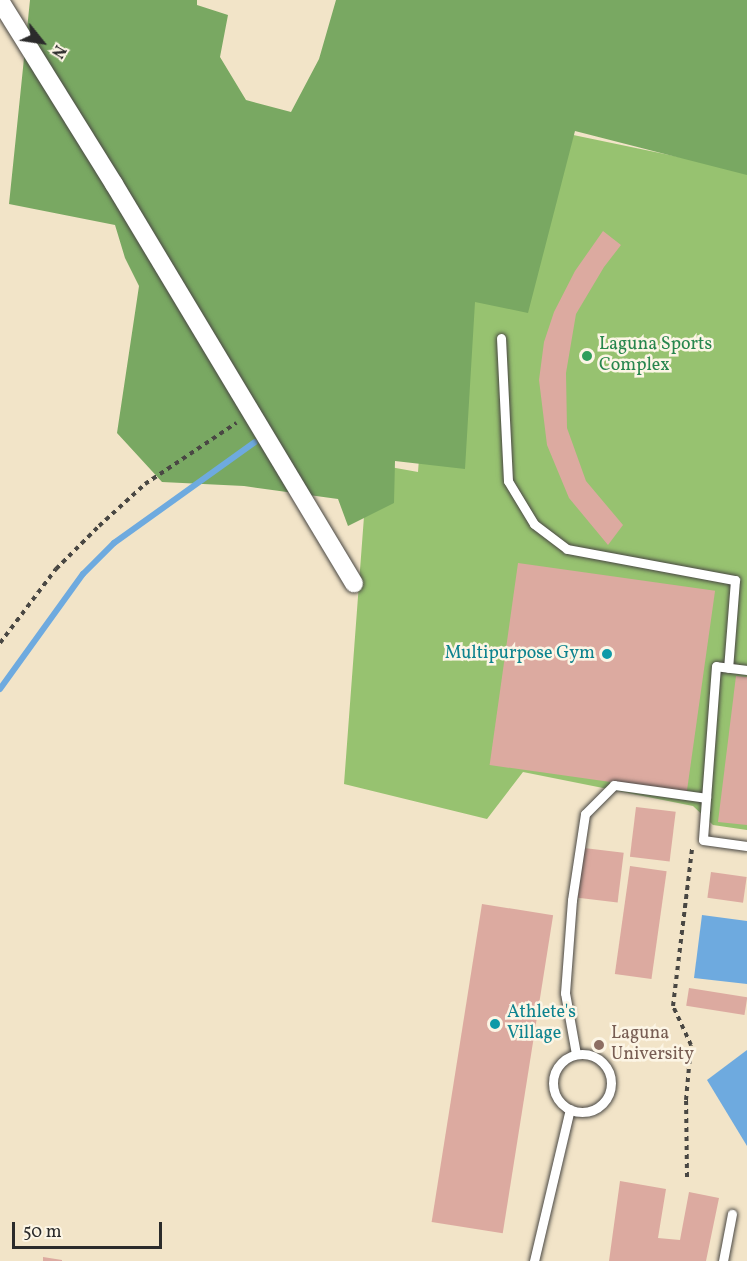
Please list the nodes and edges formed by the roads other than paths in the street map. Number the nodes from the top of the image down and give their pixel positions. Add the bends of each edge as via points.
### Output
1 (0, 1) edge
2 (501, 338) dead end
3 (354, 583) dead end
4 (728, 668) junction
5 (747, 670) edge
6 (706, 798) junction
7 (747, 846) edge
8 (576, 1054) junction
9 (570, 1109) junction
10 (732, 1214) dead end
11 (534, 1261) edge
12 (723, 1261) edge

1 - 3 street
2 - 4 lane via 508,481 534,524 567,549 735,580
4 - 5 lane
4 - 6 lane via 716,666
6 - 7 lane via 703,840
6 - 8 lane via 614,785 585,814 572,900 565,993
8 - 9 lane via 560,1063 553,1080 557,1097
8 - 9 lane via 585,1053 601,1061 611,1085 597,1108 579,1112
9 - 11 lane
10 - 12 lane

